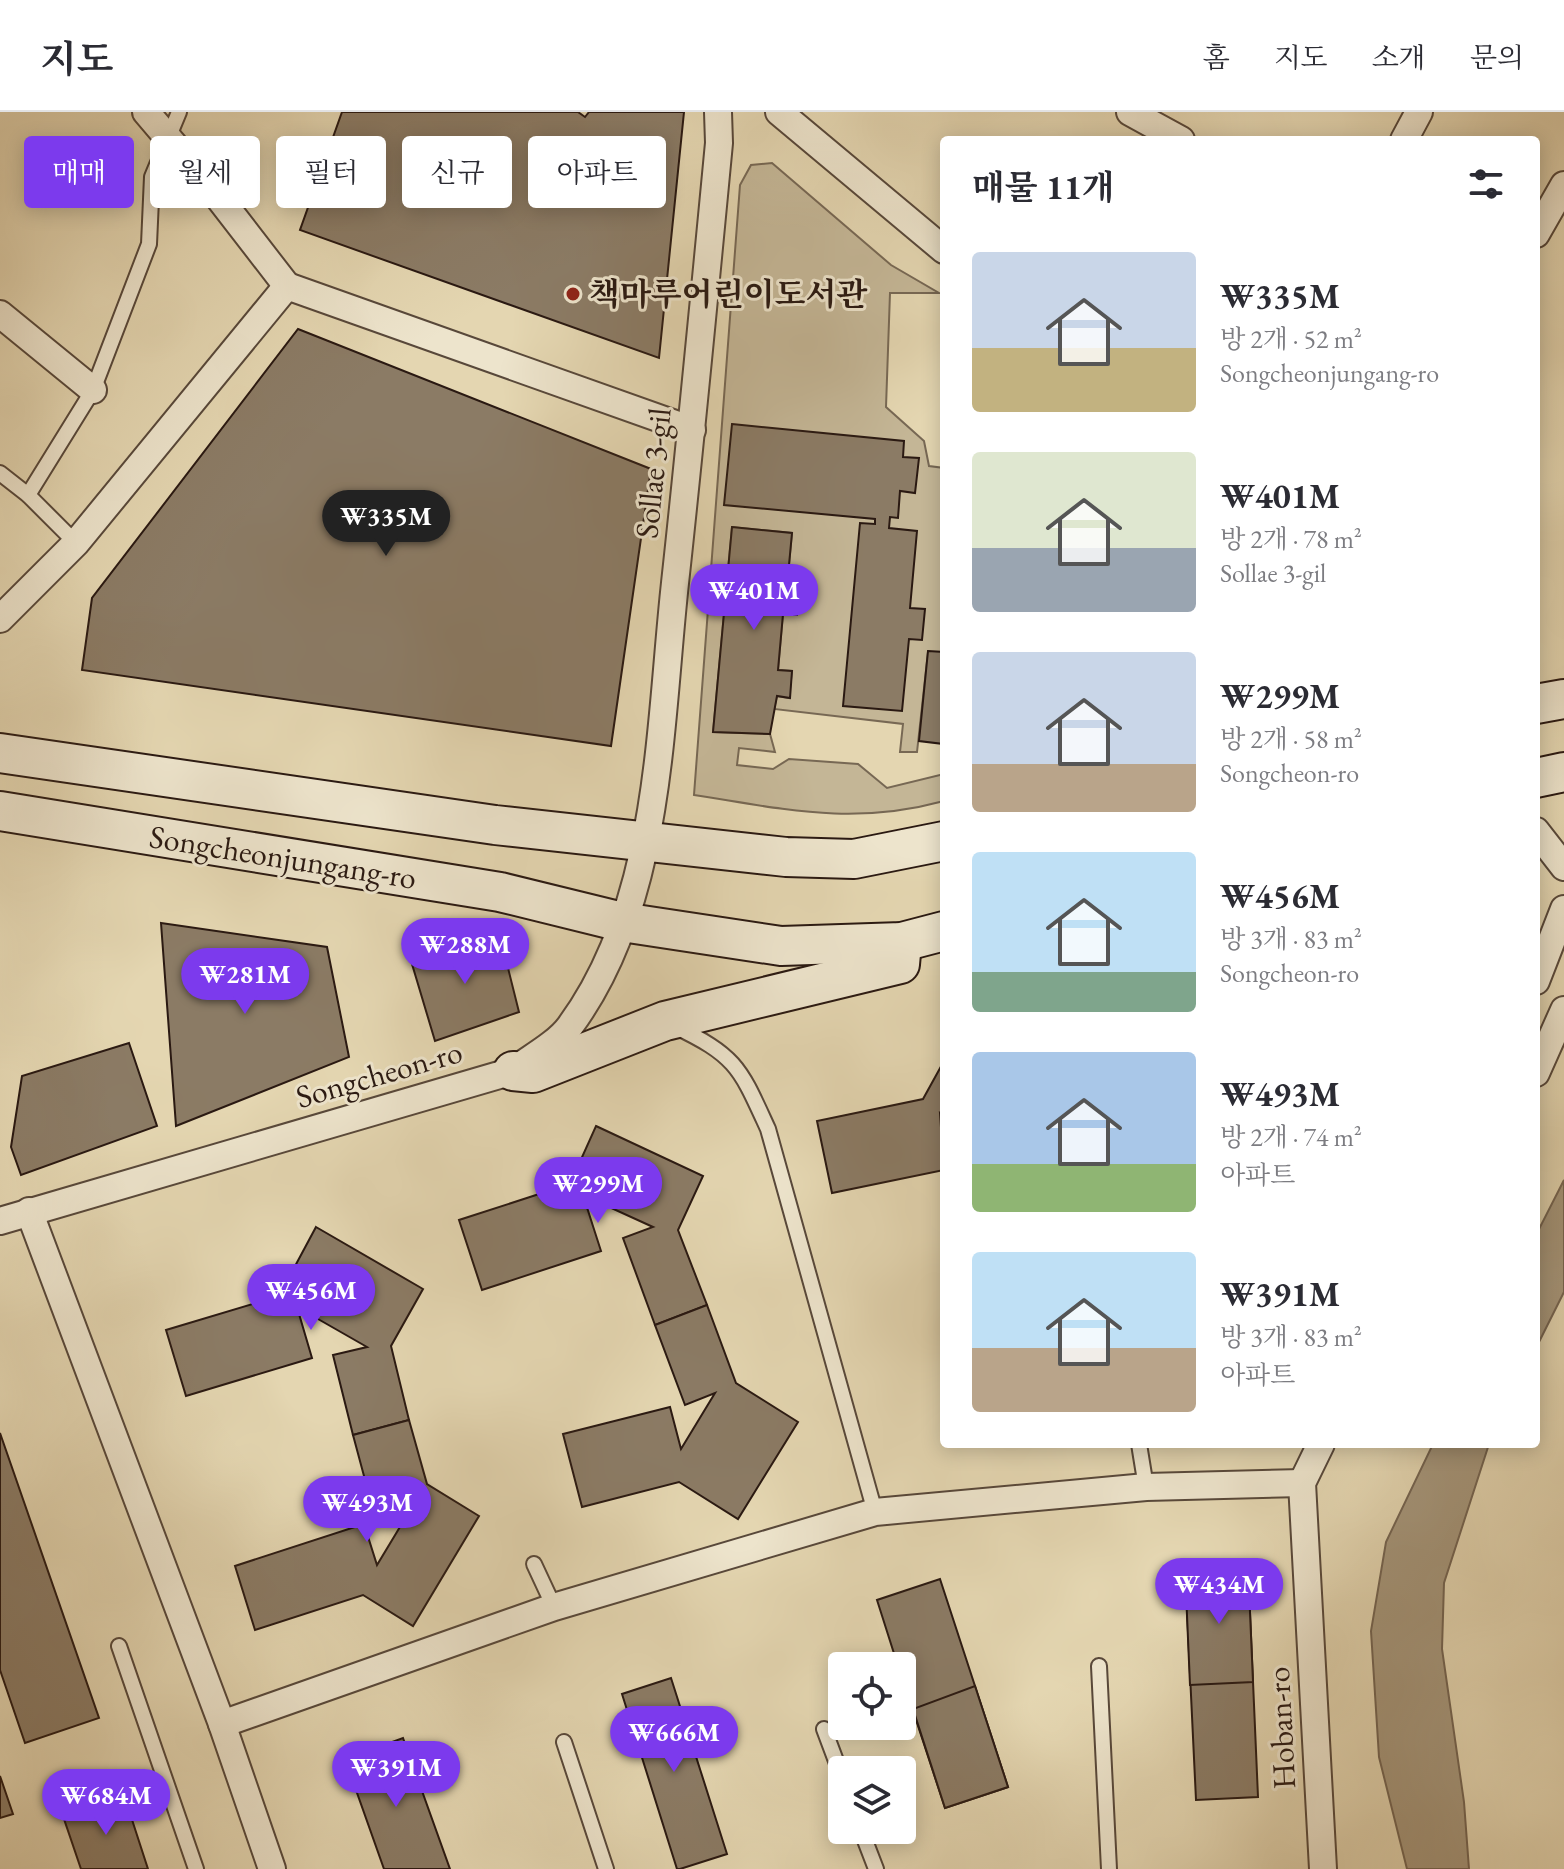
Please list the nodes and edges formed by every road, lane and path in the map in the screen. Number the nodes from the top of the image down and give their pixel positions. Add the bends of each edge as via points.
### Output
1 (146, 112) edge
2 (179, 112) edge
3 (718, 112) edge
4 (779, 112) edge
5 (1130, 112) edge
6 (1419, 112) edge
7 (166, 136) edge
8 (169, 136) edge
9 (1174, 136) edge
10 (1406, 136) edge
11 (1564, 185) edge
12 (151, 208) edge
13 (224, 208) edge
14 (1540, 227) edge
15 (940, 247) edge
16 (287, 286) junction
17 (0, 314) edge
18 (93, 390) junction
19 (692, 430) junction
20 (0, 473) edge
21 (28, 495) junction
22 (76, 543) junction
23 (0, 619) edge
24 (1564, 699) edge
25 (1540, 703) edge
26 (0, 753) edge
27 (1564, 772) edge
28 (1540, 777) edge
29 (0, 811) edge
30 (1540, 836) edge
31 (647, 840) junction
32 (940, 842) edge
33 (1564, 867) edge
34 (1564, 909) edge
35 (622, 922) junction
36 (940, 932) edge
37 (902, 942) junction
38 (1540, 971) edge
39 (1564, 1010) edge
40 (665, 1021) junction
41 (1540, 1064) edge
42 (513, 1071) junction
43 (29, 1211) junction
44 (0, 1221) edge
45 (1140, 1448) edge
46 (1319, 1448) edge
47 (1302, 1483) junction
48 (1146, 1487) junction
49 (875, 1512) junction
50 (534, 1564) dead end
51 (554, 1607) junction
52 (119, 1646) dead end
53 (1099, 1666) dead end
54 (222, 1724) junction
55 (824, 1729) dead end
56 (564, 1742) dead end
57 (834, 1756) edge
58 (866, 1844) edge
59 (196, 1869) edge
60 (272, 1869) edge
61 (606, 1869) edge
62 (876, 1869) edge
63 (1109, 1869) edge
64 (1323, 1869) edge

1 - 7 street
2 - 8 lane
3 - 19 street, Sollae 3-gil
4 - 15 street
5 - 9 street
6 - 10 street
11 - 14 street
12 - 18 lane via 149,244
13 - 16 street
16 - 19 street
16 - 22 street
17 - 18 street
18 - 21 lane
19 - 31 street, Sollae 3-gil
20 - 21 lane
21 - 22 lane
22 - 23 street
24 - 25 street
26 - 31 street, Songcheonjungang-ro via 495,825
27 - 28 street
29 - 35 street, Songcheonjungang-ro via 500,892
30 - 33 street
31 - 32 street, Songcheonjungang-ro via 786,857 854,859
31 - 35 street, Songcheon-ro
34 - 38 street
35 - 37 street, Songcheonjungang-ro via 781,946
35 - 42 street, Songcheon-ro via 593,989 568,1029
36 - 37 street, Songcheonjungang-ro
37 - 40 street via 900,964
39 - 41 street
40 - 42 street via 533,1073
40 - 49 lane via 710,1043 741,1070 768,1129
42 - 43 street, Songcheon-ro
43 - 44 street, Songcheon-ro
43 - 54 street
45 - 48 lane
46 - 47 street, Hoban-ro
47 - 48 street
47 - 64 street, Hoban-ro
48 - 49 street
49 - 51 street
50 - 51 lane
51 - 54 street
52 - 59 lane
53 - 63 lane
54 - 60 street
55 - 57 lane
56 - 61 lane
58 - 62 lane

